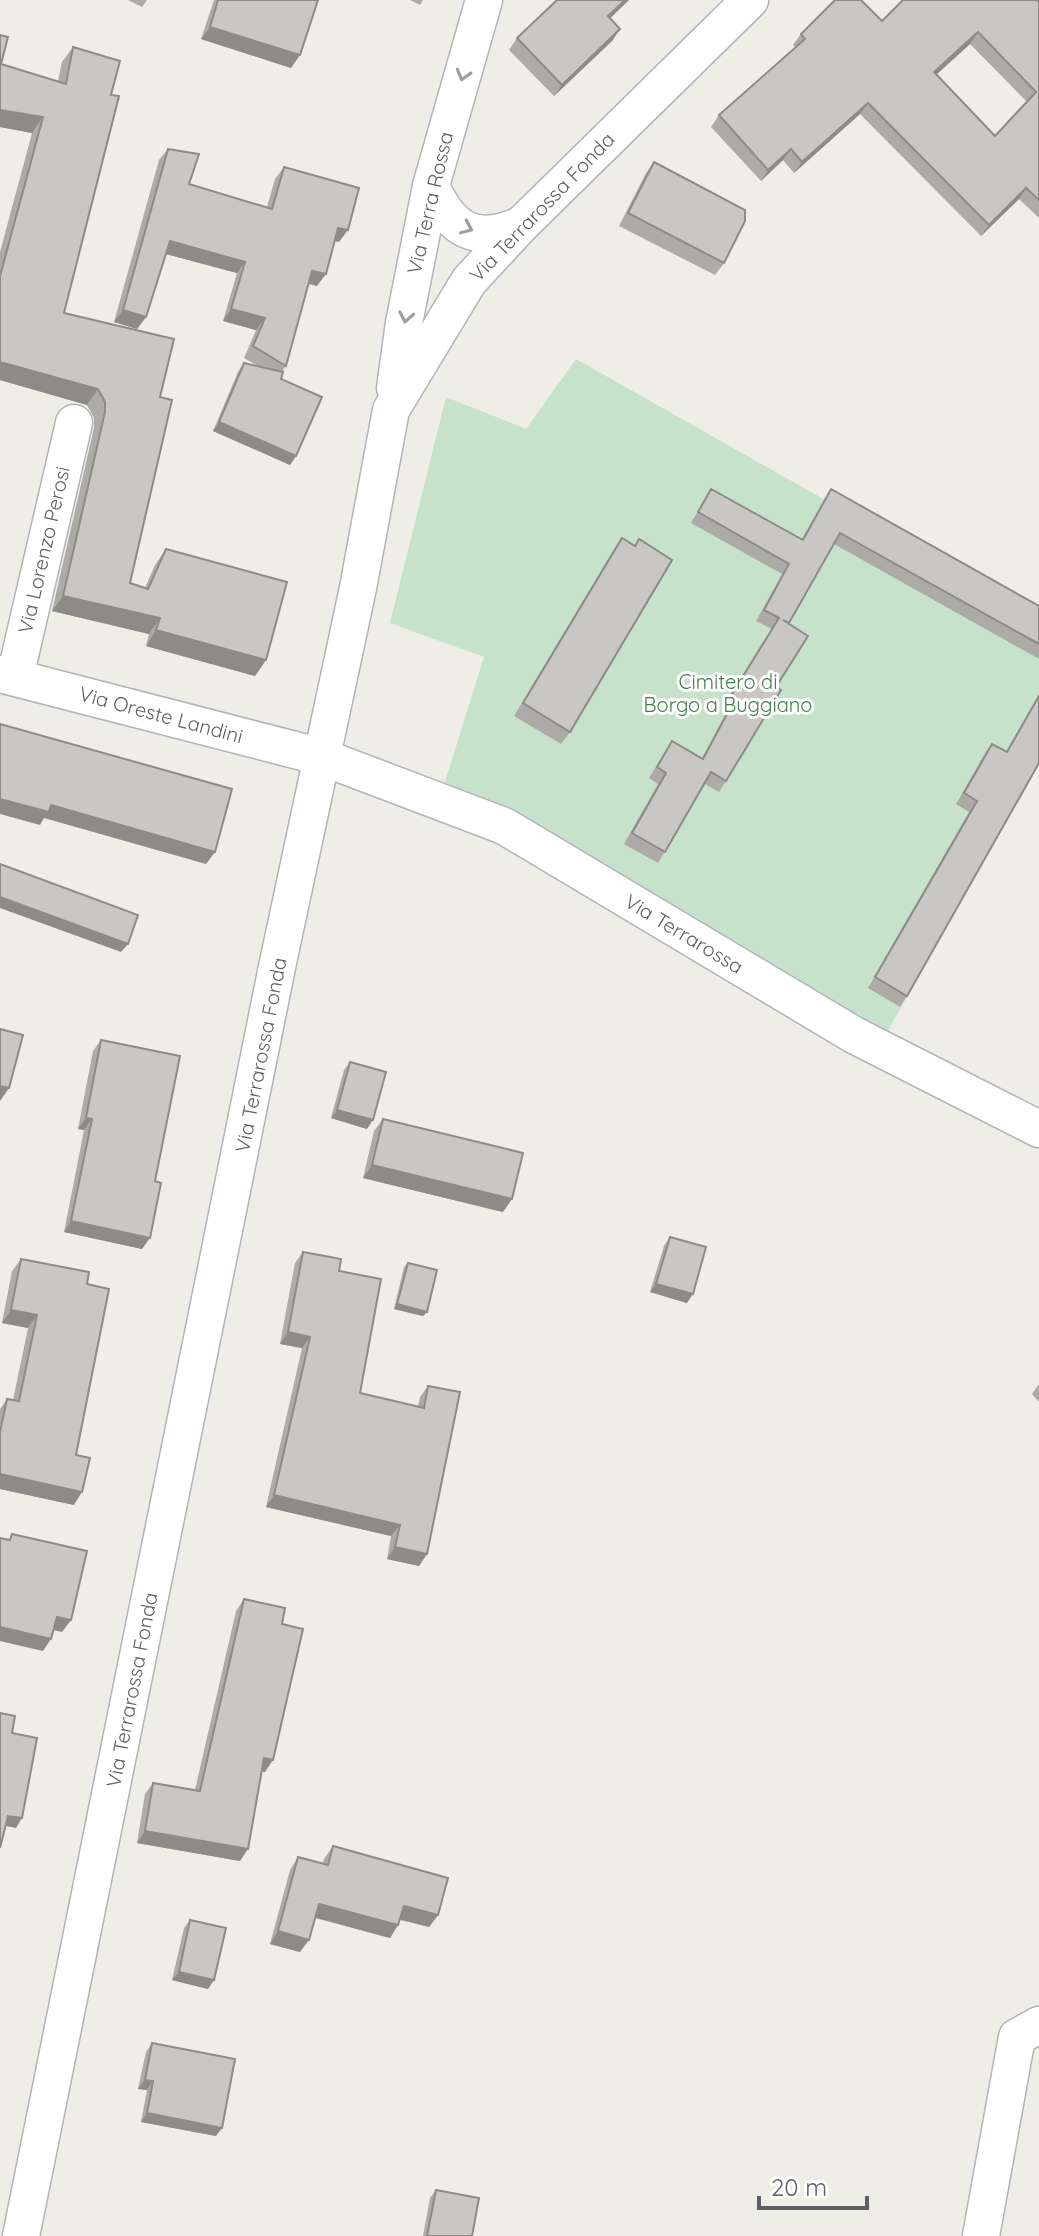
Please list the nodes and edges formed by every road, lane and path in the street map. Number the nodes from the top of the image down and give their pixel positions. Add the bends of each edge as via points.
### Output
1 (484, 0) edge
2 (750, 0) edge
3 (431, 186) junction
4 (521, 225) junction
5 (391, 410) junction
6 (74, 423) dead end
7 (7, 676) edge
8 (322, 757) junction
9 (1039, 1129) edge
10 (1039, 2025) edge
11 (21, 2236) edge
12 (981, 2236) edge

1 -> 3 street, Via Terra Rossa
2 - 4 street, Via Terrarossa Fonda
3 -> 4 street via 449,218 461,227 489,235
3 -> 5 street, Via Terra Rossa
4 - 5 street, Via Terrarossa Fonda via 469,281
5 - 8 street, Via Terrarossa Fonda
6 - 7 street, Via Lorenzo Perosi
7 - 8 street, Via Oreste Landini
8 - 9 street, Via Terrarossa via 504,826 854,1035
8 - 11 street, Via Terrarossa Fonda
10 - 12 street via 1017,2037

